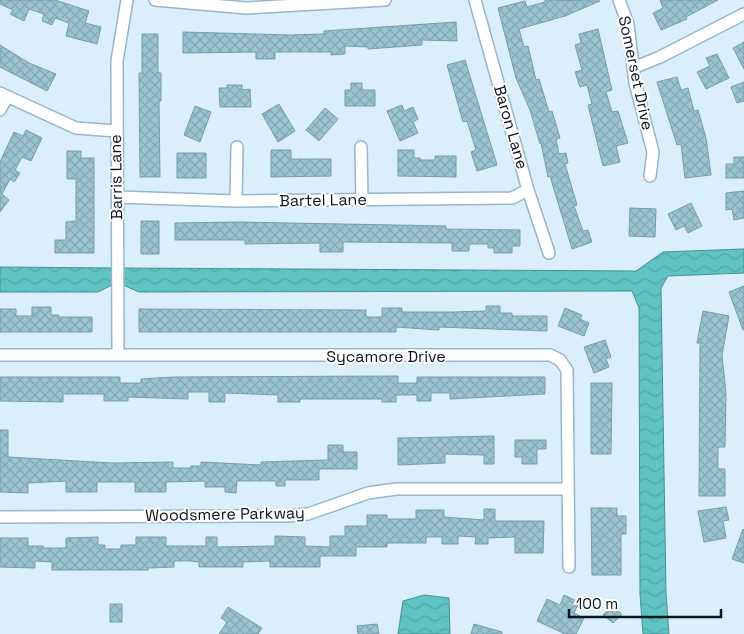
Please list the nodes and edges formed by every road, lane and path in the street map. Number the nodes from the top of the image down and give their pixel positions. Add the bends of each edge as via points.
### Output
1 (127, 0) edge
2 (155, 0) edge
3 (385, 0) edge
4 (475, 0) edge
5 (619, 0) edge
6 (298, 3) edge
7 (744, 14) edge
8 (633, 68) junction
9 (4, 95) edge
10 (0, 110) edge
11 (116, 131) junction
12 (237, 147) dead end
13 (361, 147) dead end
14 (650, 176) dead end
15 (528, 190) junction
16 (116, 197) junction
17 (362, 199) junction
18 (236, 201) junction
19 (549, 252) dead end
20 (0, 355) edge
21 (118, 355) junction
22 (567, 489) junction
23 (0, 517) edge
24 (569, 568) dead end

1 - 11 street, Barris Lane via 117,61
2 - 6 street via 218,7
3 - 6 street
4 - 15 street, Baron Lane
5 - 8 street, Somerset Drive via 628,24
7 - 8 street
8 - 14 street, Somerset Drive via 654,152
9 - 10 street
9 - 11 street via 76,128
11 - 16 street, Barris Lane
12 - 18 street
13 - 17 street
15 - 17 street, Bartel Lane via 512,198
15 - 19 street, Baron Lane
16 - 18 street, Bartel Lane
16 - 21 street, Barris Lane
17 - 18 street, Bartel Lane
20 - 21 street, Sycamore Drive
21 - 22 street, Sycamore Drive via 550,355 560,360 567,370
22 - 23 street, Woodsmere Parkway via 396,489 368,493 308,514 287,516
22 - 24 street, Sycamore Drive

